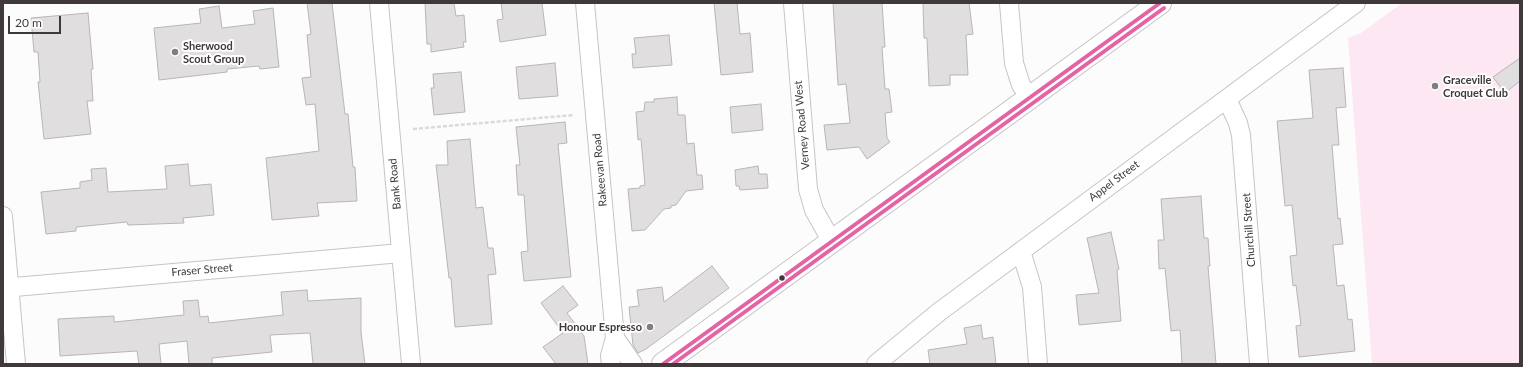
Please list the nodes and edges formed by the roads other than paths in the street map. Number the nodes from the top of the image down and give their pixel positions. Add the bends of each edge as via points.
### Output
1 (379, 3) edge
2 (585, 3) edge
3 (793, 3) edge
4 (1009, 3) edge
5 (1160, 3) edge
6 (1356, 3) edge
7 (1030, 98) junction
8 (1227, 99) junction
9 (3, 216) edge
10 (832, 242) junction
11 (1021, 251) junction
12 (401, 253) junction
13 (6, 288) edge
14 (615, 338) junction
15 (16, 364) edge
16 (411, 364) edge
17 (610, 364) edge
18 (633, 364) edge
19 (663, 364) edge
20 (876, 364) edge
21 (1038, 364) edge
22 (1259, 364) edge

1 - 12 street, Bank Road
2 - 14 street, Rakeevan Road
3 - 10 street, Verney Road West via 808,190 814,210
4 - 7 street via 1014,63 1020,82
5 - 7 main road
6 - 8 street, Appel Street
7 - 10 main road
8 - 11 street, Appel Street
8 - 22 street, Churchill Street via 1241,135
9 - 13 street
10 - 19 main road
11 - 20 street, Appel Street via 939,312
11 - 21 street via 1032,287
12 - 13 street, Fraser Street
12 - 16 street, Bank Road
13 - 15 street
14 - 17 street, Rakeevan Road
14 - 18 street, Rakeevan Road

